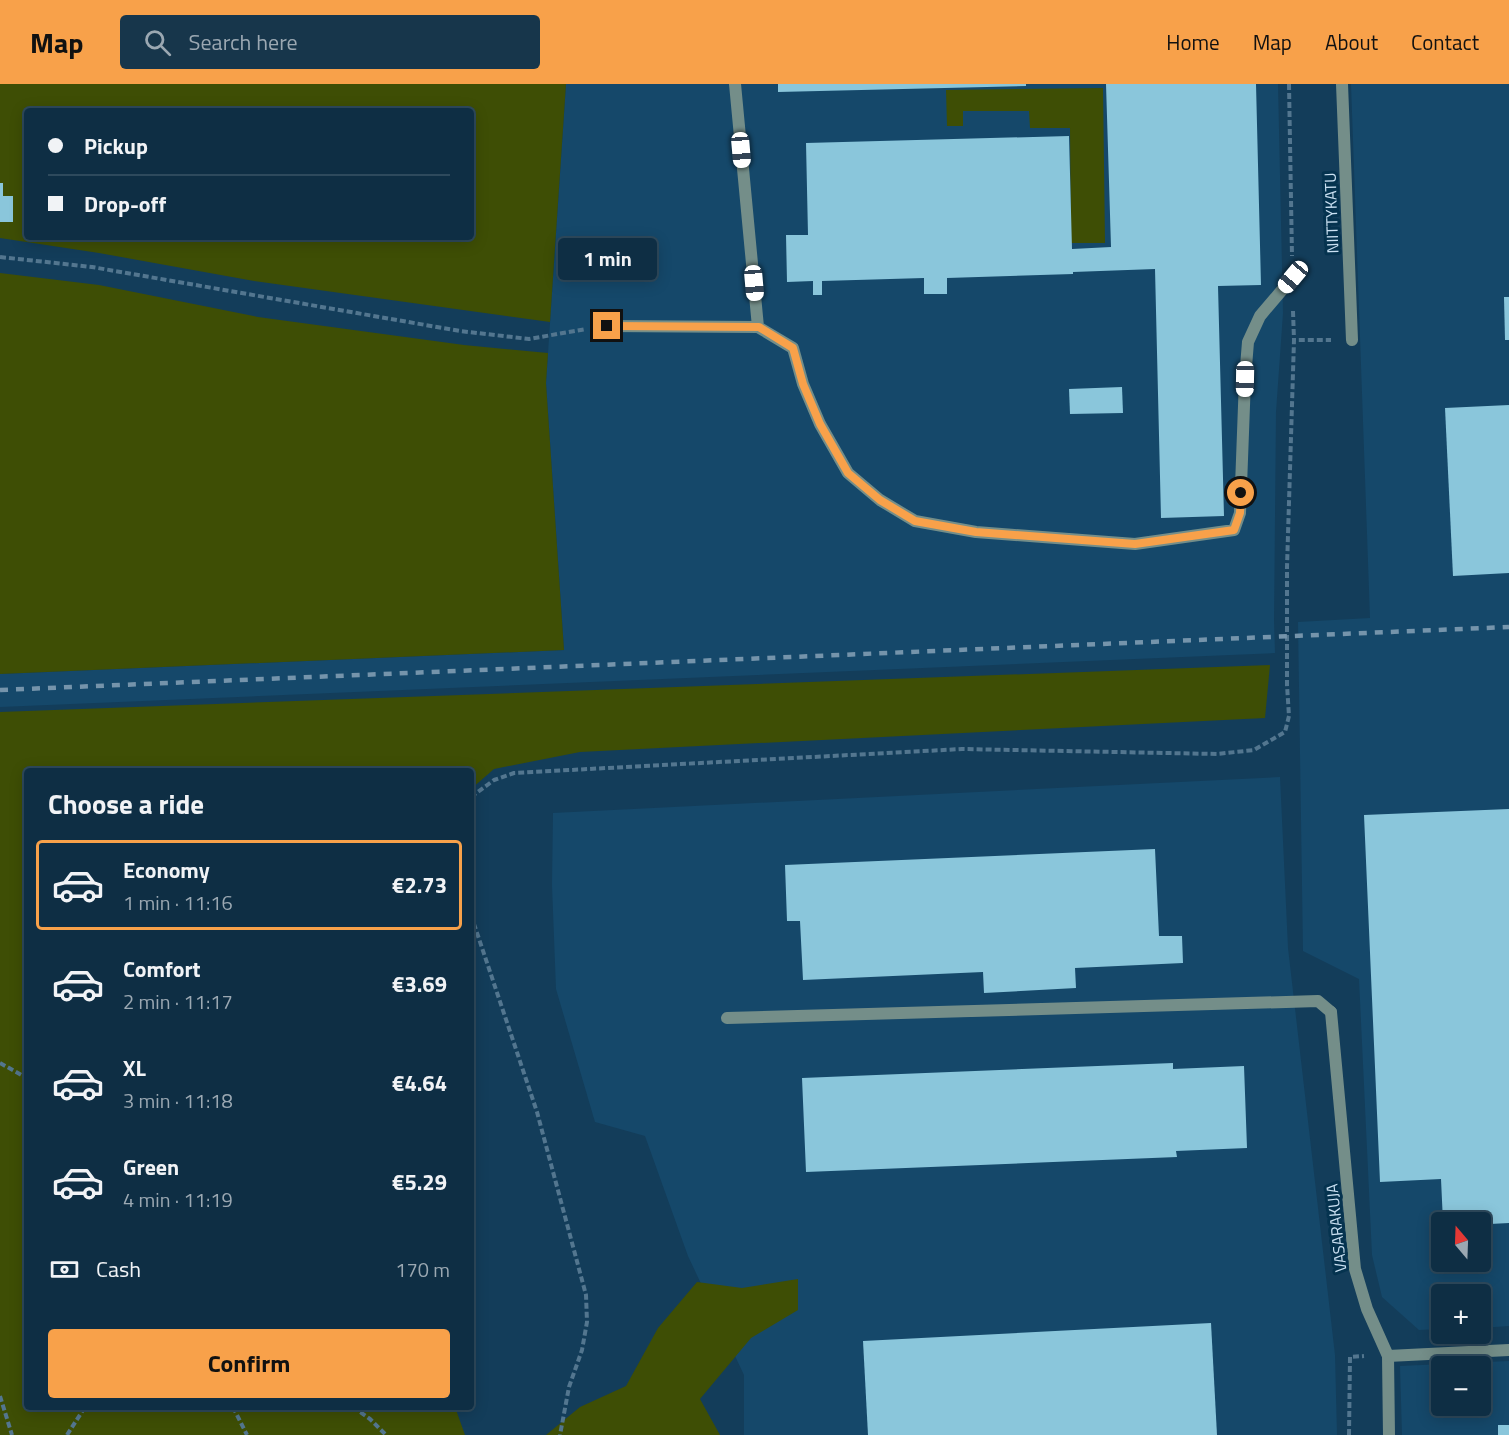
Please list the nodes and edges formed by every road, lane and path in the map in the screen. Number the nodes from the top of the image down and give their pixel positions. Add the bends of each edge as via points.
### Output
1 (735, 84) edge
2 (1289, 84) edge
3 (1342, 84) edge
4 (0, 257) edge
5 (1293, 277) junction
6 (607, 326) joint
7 (759, 327) junction
8 (1294, 340) junction
9 (1352, 340) joint
10 (474, 795) edge
11 (474, 924) edge
12 (727, 1018) dead end
13 (0, 1063) edge
14 (24, 1076) edge
15 (1509, 1350) edge
16 (1388, 1356) junction
17 (1350, 1357) dead end
18 (0, 1395) edge
19 (83, 1410) edge
20 (234, 1410) edge
21 (357, 1410) edge
22 (12, 1435) edge
23 (67, 1435) edge
24 (247, 1435) edge
25 (386, 1435) edge
26 (560, 1435) edge
27 (1349, 1435) edge
28 (1389, 1435) edge

1 - 7 street
2 - 5 path
3 - 9 street, NIITTYKATU
4 - 6 path via 92,267 460,332 529,339
5 - 7 street via 1260,316 1248,342 1240,513 1234,530 1135,544 976,532 915,521 880,500 848,473 820,424 793,348
5 - 8 path
6 - 7 street
8 - 9 path
8 - 10 path via 1287,567 1289,716 1285,732 1254,750 1216,754 962,749 514,773 494,780
11 - 26 path via 537,1112 586,1295 582,1350 569,1387
12 - 16 street, VASARAKUJA via 1318,1001 1331,1011 1355,1269
13 - 14 path
15 - 16 street
16 - 28 street, VASARAKUJA
17 - 27 path
18 - 22 path
19 - 23 path
20 - 24 path
21 - 25 path

